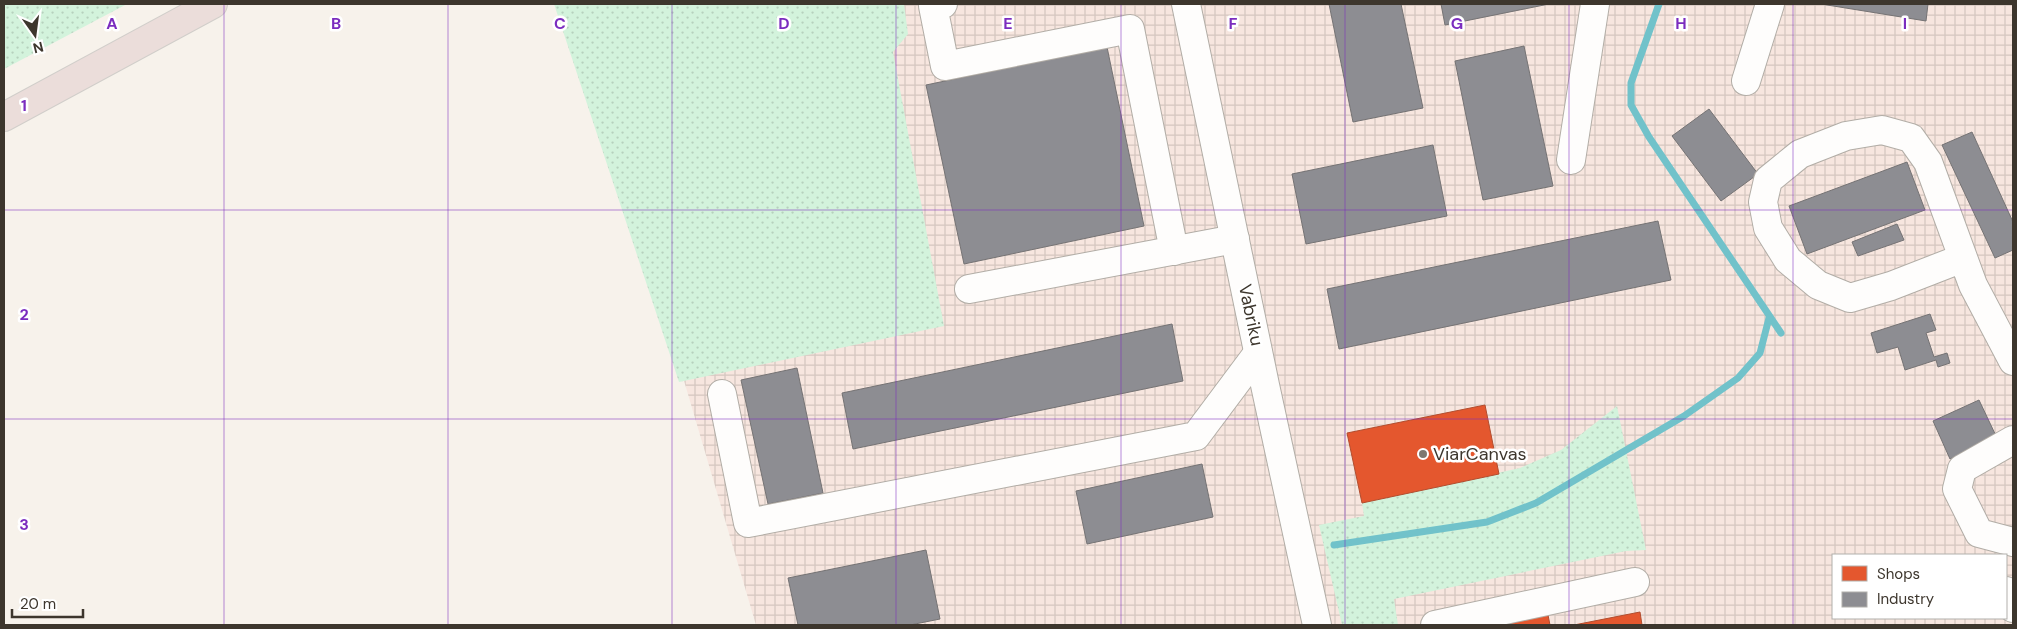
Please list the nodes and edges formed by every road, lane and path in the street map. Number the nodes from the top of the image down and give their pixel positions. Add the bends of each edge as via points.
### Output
1 (213, 4) edge
2 (1186, 4) edge
3 (1595, 4) edge
4 (1770, 4) edge
5 (938, 5) edge
6 (1746, 81) dead end
7 (4, 117) edge
8 (1571, 160) dead end
9 (1235, 239) junction
10 (1174, 251) junction
11 (1963, 258) junction
12 (969, 290) dead end
13 (1258, 353) junction
14 (2013, 361) edge
15 (722, 394) dead end
16 (2013, 440) edge
17 (2013, 542) edge
18 (1984, 544) edge
19 (1635, 582) dead end
20 (2007, 593) edge
21 (2013, 608) edge
22 (1317, 625) edge
23 (1435, 625) edge

1 - 7 highway
2 - 9 street, Vabriku
3 - 8 street
4 - 6 street
5 - 10 street via 945,66 1130,29
9 - 10 street
9 - 13 street, Vabriku
10 - 12 street
11 - 11 street via 1928,162 1911,138 1882,130 1846,136 1800,154 1768,180 1763,202 1768,228 1788,260 1818,285 1850,298
11 - 14 street via 1973,285
13 - 15 street via 1196,436 748,523
13 - 22 street, Vabriku
16 - 18 street via 1962,469 1957,489
17 - 18 street
19 - 23 street
20 - 21 street

